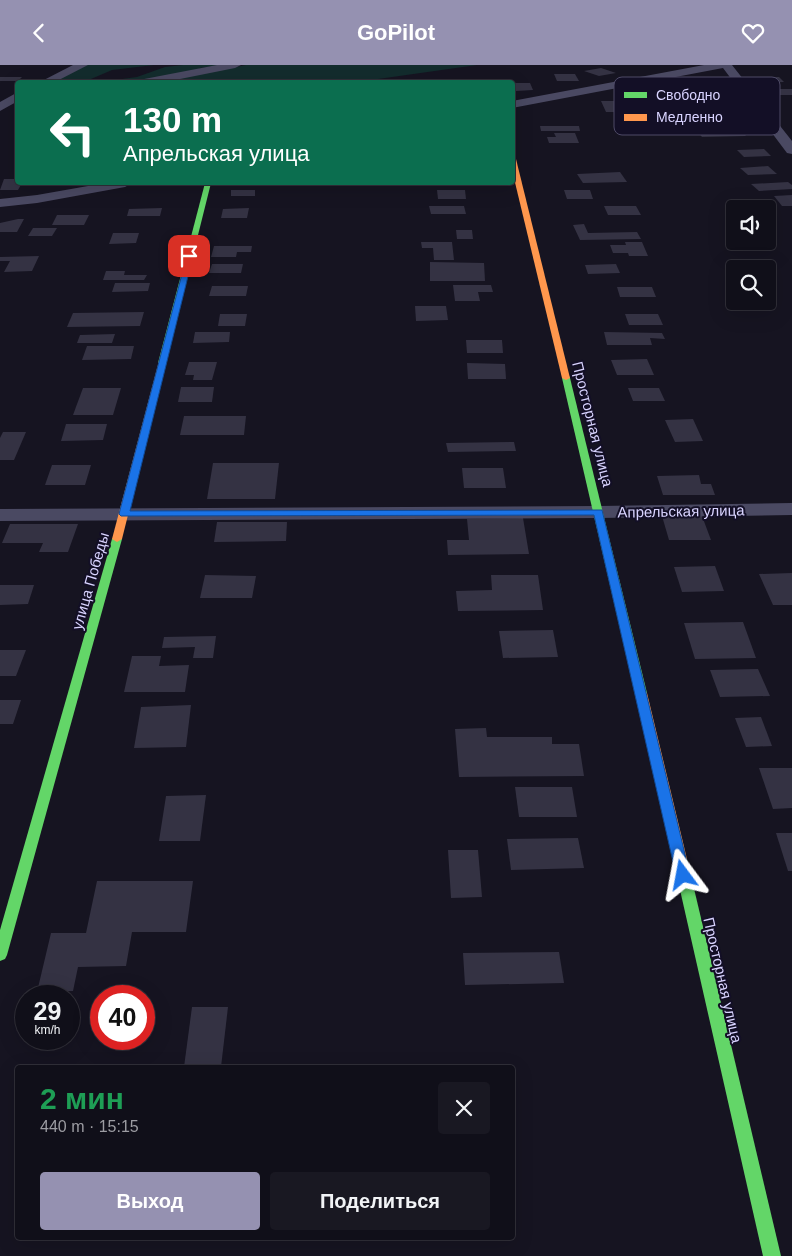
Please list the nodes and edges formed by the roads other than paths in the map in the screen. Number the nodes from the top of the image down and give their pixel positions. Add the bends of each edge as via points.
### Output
1 (82, 65) edge
2 (235, 65) edge
3 (722, 65) edge
4 (726, 65) edge
5 (659, 77) edge
6 (735, 77) edge
7 (50, 80) edge
8 (155, 80) edge
9 (614, 86) edge
10 (15, 97) edge
11 (15, 104) edge
12 (515, 104) edge
13 (0, 107) edge
14 (780, 135) edge
15 (792, 150) edge
16 (515, 167) edge
17 (114, 185) edge
18 (207, 185) edge
19 (0, 203) edge
20 (792, 509) edge
21 (598, 512) junction
22 (124, 514) junction
23 (0, 515) edge
24 (0, 955) edge
25 (772, 1256) edge

1 - 7 street
2 - 8 street
3 - 5 street
4 - 6 street
9 - 12 street
10 - 13 street
11 - 13 street
14 - 15 street
16 - 21 street, Просторная улица
17 - 19 street
18 - 22 street, улица Победы
20 - 21 street, Апрельская улица
21 - 22 street, Апрельская улица
21 - 25 street, Просторная улица
22 - 23 street, Апрельская улица
22 - 24 street, улица Победы

